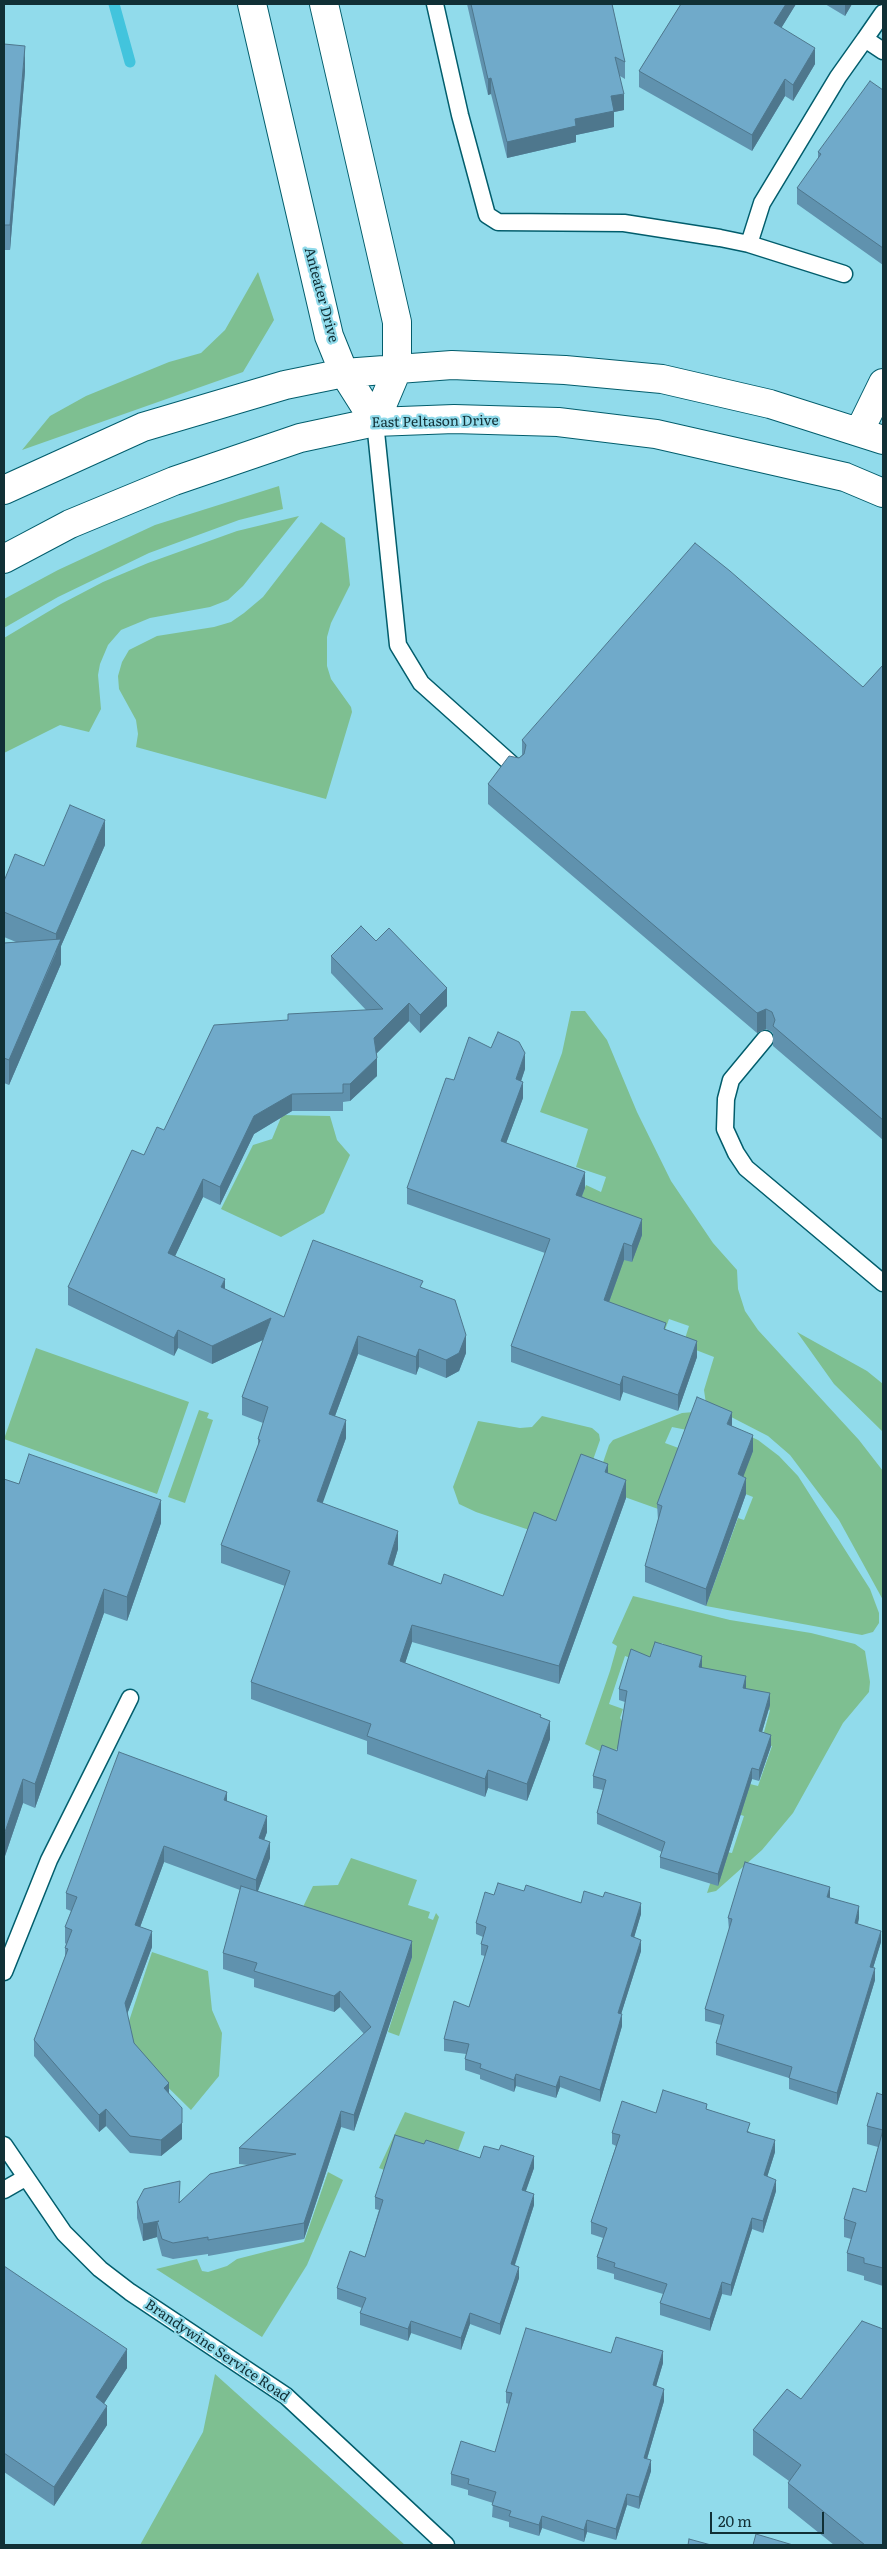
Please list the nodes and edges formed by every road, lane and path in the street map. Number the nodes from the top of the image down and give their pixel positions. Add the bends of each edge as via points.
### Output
1 (252, 4) edge
2 (324, 4) edge
3 (435, 4) edge
4 (883, 12) edge
5 (865, 38) junction
6 (883, 51) edge
7 (749, 244) junction
8 (844, 274) dead end
9 (397, 370) junction
10 (344, 373) junction
11 (883, 383) edge
12 (375, 422) junction
13 (871, 436) edge
14 (4, 490) edge
15 (883, 493) edge
16 (4, 559) edge
17 (516, 768) edge
18 (765, 1039) edge
19 (883, 1283) edge
20 (130, 1698) dead end
21 (4, 1972) edge
22 (4, 2145) edge
23 (25, 2178) junction
24 (4, 2190) edge
25 (446, 2545) edge

1 - 10 main road, Anteater Drive via 325,321
2 - 9 main road via 397,322
3 - 7 lane via 486,215 498,222 624,223
4 - 5 lane
5 - 6 lane
5 - 7 lane via 772,185
7 - 8 lane
9 - 10 main road
9 - 12 main road
9 - 13 main road via 466,364 662,379 770,404
10 - 12 main road, Anteater Drive
10 - 14 main road via 285,385 144,427
11 - 13 main road
12 - 15 main road, East Peltason Drive via 454,419 558,422 656,434 845,477
12 - 16 main road, East Peltason Drive via 300,438 174,481 70,524
12 - 17 lane via 398,645 421,683
18 - 19 lane via 731,1080 726,1099 725,1129 736,1153 746,1168
20 - 21 lane via 49,1860
22 - 23 lane, Brandywine Service Road
23 - 24 lane
23 - 25 lane, Brandywine Service Road via 64,2233 100,2269 286,2396

